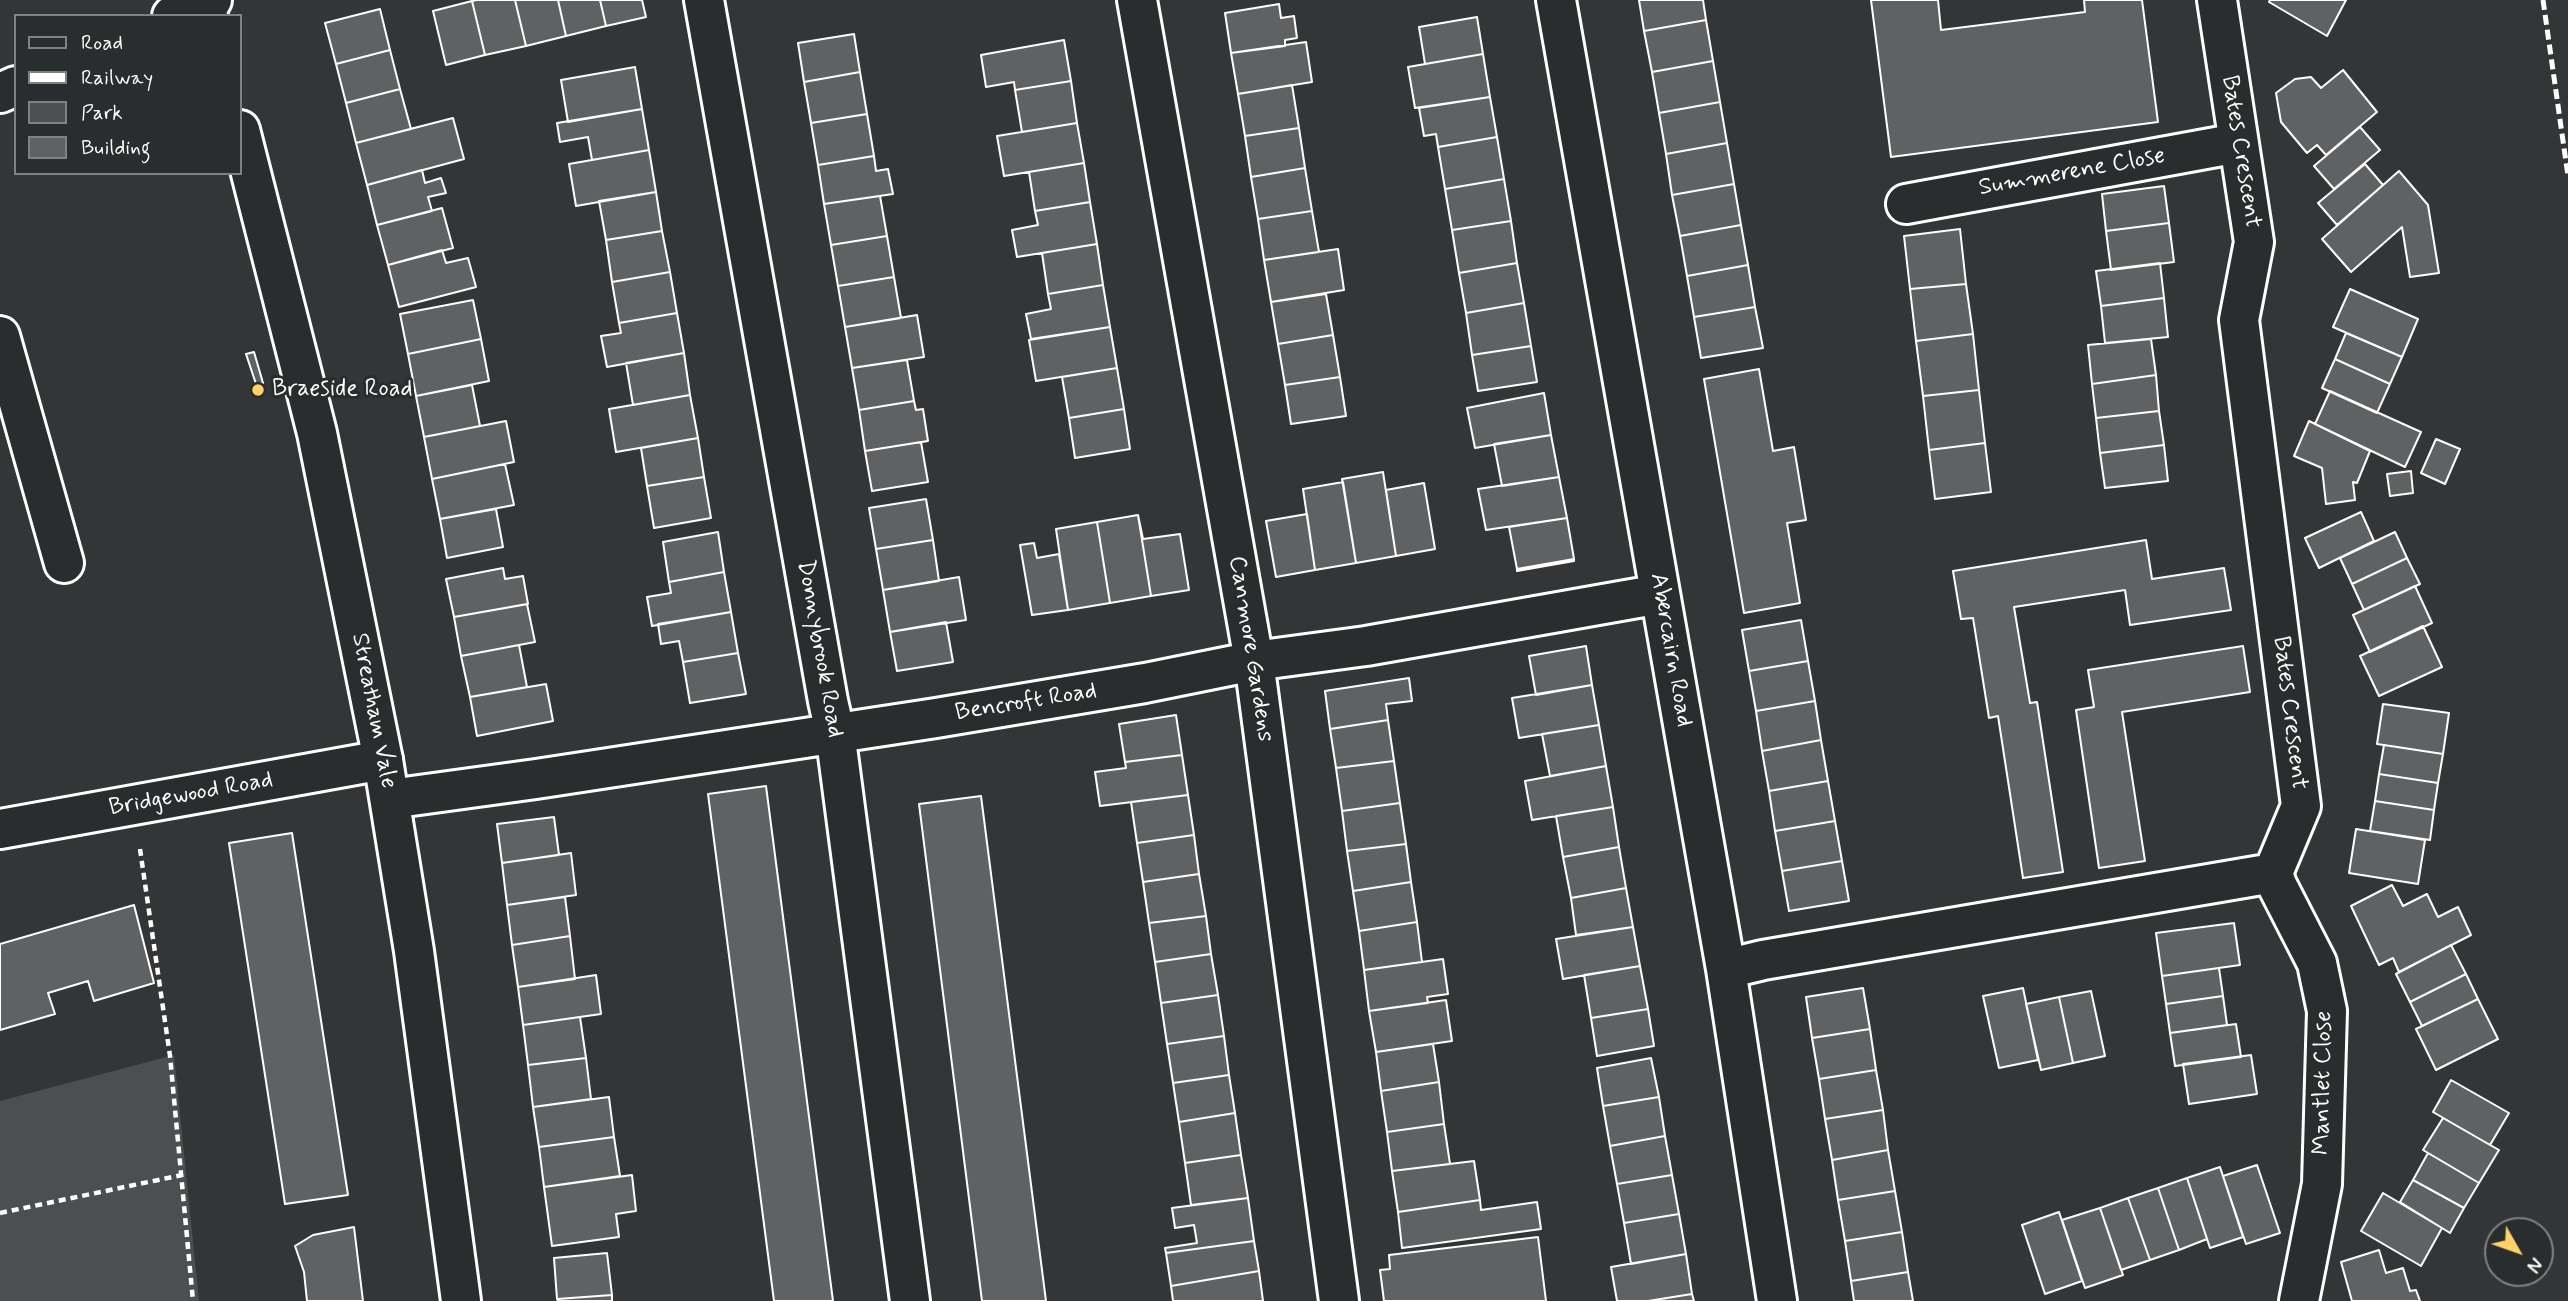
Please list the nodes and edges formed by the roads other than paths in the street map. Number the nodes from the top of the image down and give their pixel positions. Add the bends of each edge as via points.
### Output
1 (704, 0) edge
2 (1137, 0) edge
3 (1556, 0) edge
4 (2217, 0) edge
5 (242, 138) edge
6 (2238, 143) junction
7 (1906, 204) dead end
8 (0, 336) edge
9 (64, 563) dead end
10 (1660, 594) junction
11 (1254, 661) junction
12 (835, 732) junction
13 (383, 760) junction
14 (390, 799) junction
15 (0, 829) edge
16 (2273, 873) junction
17 (1726, 969) junction
18 (461, 1301) edge
19 (910, 1301) edge
20 (1339, 1301) edge
21 (1777, 1301) edge
22 (2299, 1301) edge

1 - 12 street, Donnybrook Road
2 - 11 street, Canmore Gardens
3 - 10 street, Abercairn Road
4 - 6 street, Bates Crescent
5 - 13 street, Streatham Vale via 317,433
6 - 7 street, Summerene Close
6 - 16 street, Bates Crescent via 2254,242 2239,320 2301,806
8 - 9 street
10 - 11 street, Bencroft Road
10 - 17 street, Abercairn Road
11 - 12 street, Bencroft Road
11 - 20 street, Canmore Gardens
12 - 14 street, Bencroft Road
12 - 19 street, Donnybrook Road
13 - 14 street, Streatham Vale
13 - 15 street, Bridgewood Road
14 - 18 street, Streatham Vale
16 - 17 street
16 - 22 street, Mantlet Close via 2317,963 2327,1011 2322,1184
17 - 21 street, Abercairn Road

